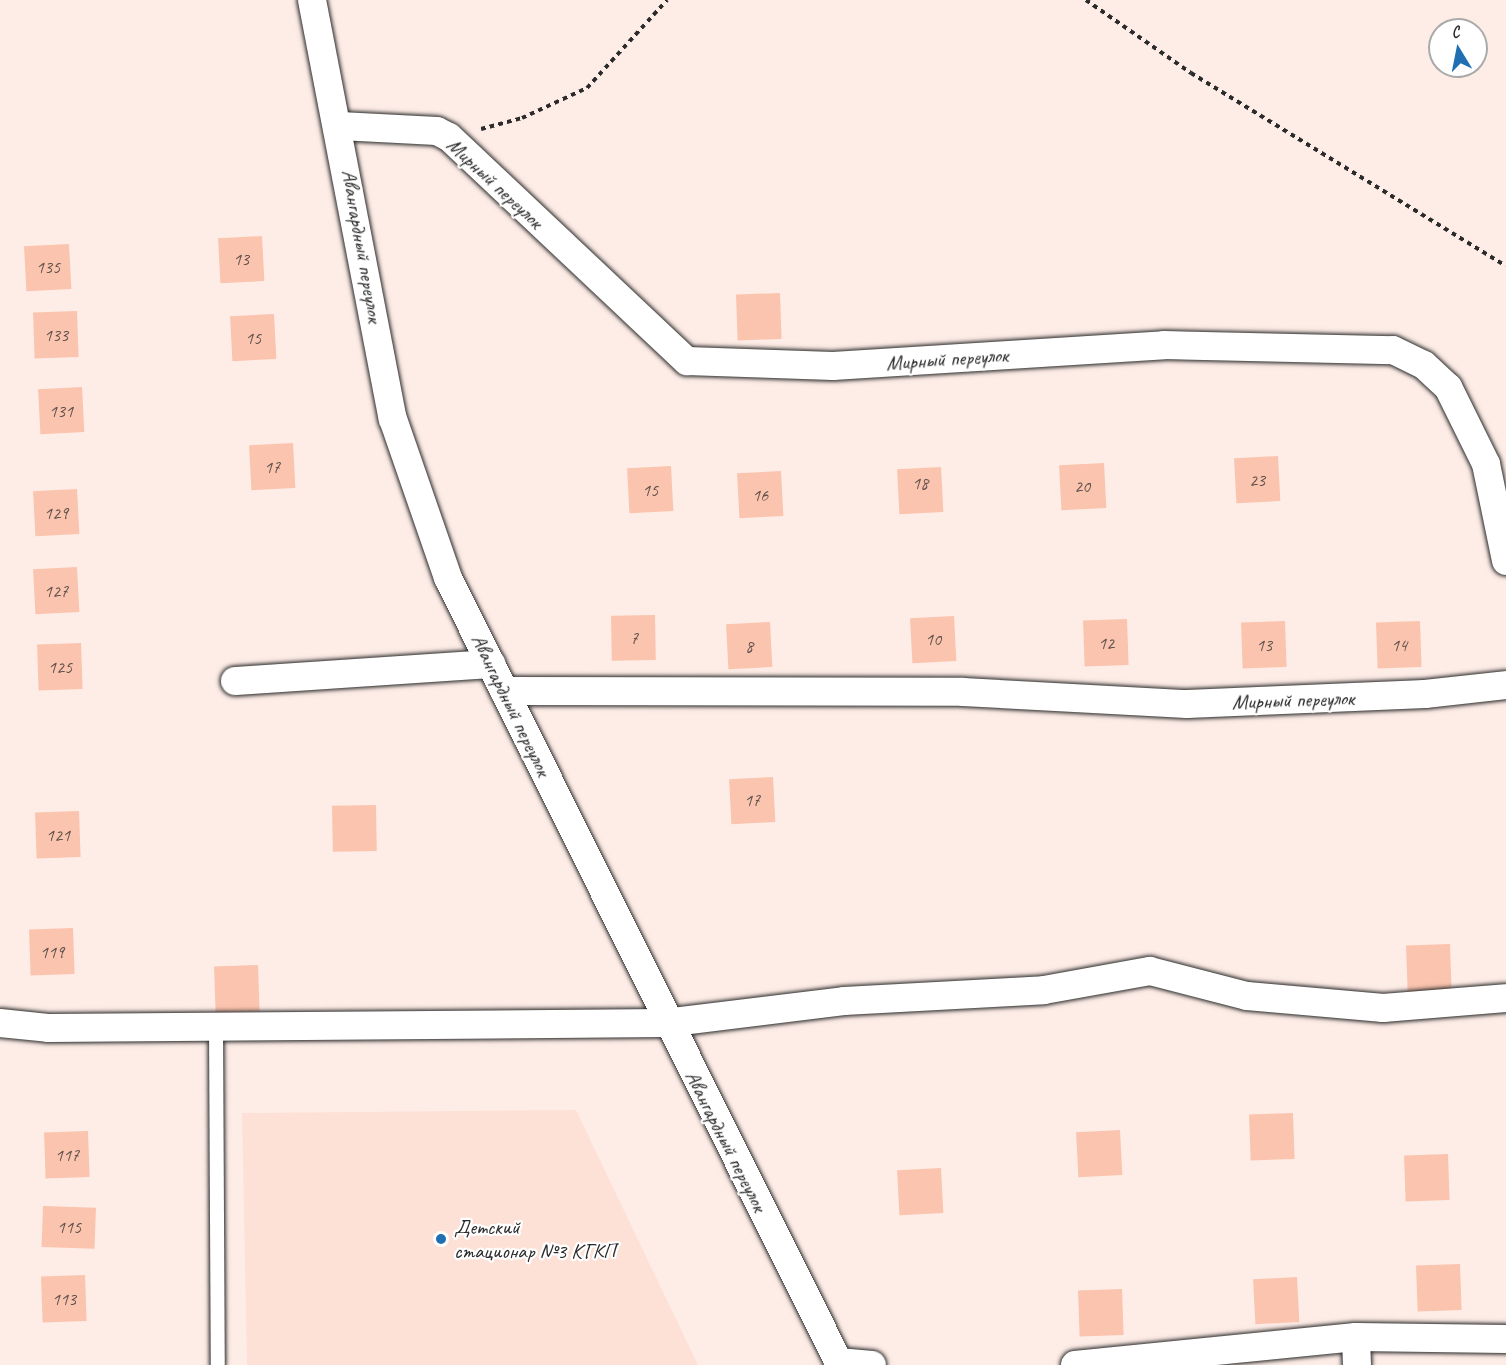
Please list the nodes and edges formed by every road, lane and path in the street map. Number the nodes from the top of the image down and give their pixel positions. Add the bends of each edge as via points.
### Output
1 (312, 0) edge
2 (667, 0) edge
3 (1086, 0) edge
4 (340, 126) junction
5 (449, 137) junction
6 (1506, 266) edge
7 (1506, 561) edge
8 (491, 664) junction
9 (235, 681) dead end
10 (1506, 685) edge
11 (504, 691) junction
12 (1506, 998) edge
13 (0, 1023) edge
14 (665, 1023) junction
15 (216, 1026) junction
16 (1356, 1337) junction
17 (1506, 1339) edge
18 (839, 1363) edge
19 (218, 1365) edge
20 (872, 1365) edge
21 (1076, 1365) edge
22 (1357, 1365) edge

1 - 4 street, Авангардный переулок
2 - 5 path via 586,88 522,118
3 - 6 path via 1191,73
4 - 5 street, Мирный переулок via 437,131
4 - 8 street, Авангардный переулок via 393,419 448,578
5 - 7 street, Мирный переулок via 687,361 833,366 1164,345 1393,350 1424,365 1448,387 1486,464
8 - 9 street
8 - 11 street, Авангардный переулок
10 - 11 street, Мирный переулок via 1425,694 1187,704 963,692
11 - 14 street, Авангардный переулок
12 - 14 street via 1383,1008 1247,996 1150,971 1044,990 844,1001
13 - 15 street
14 - 15 street
14 - 18 street, Авангардный переулок
15 - 19 lane
16 - 17 street
16 - 21 street
16 - 22 street
18 - 20 street

